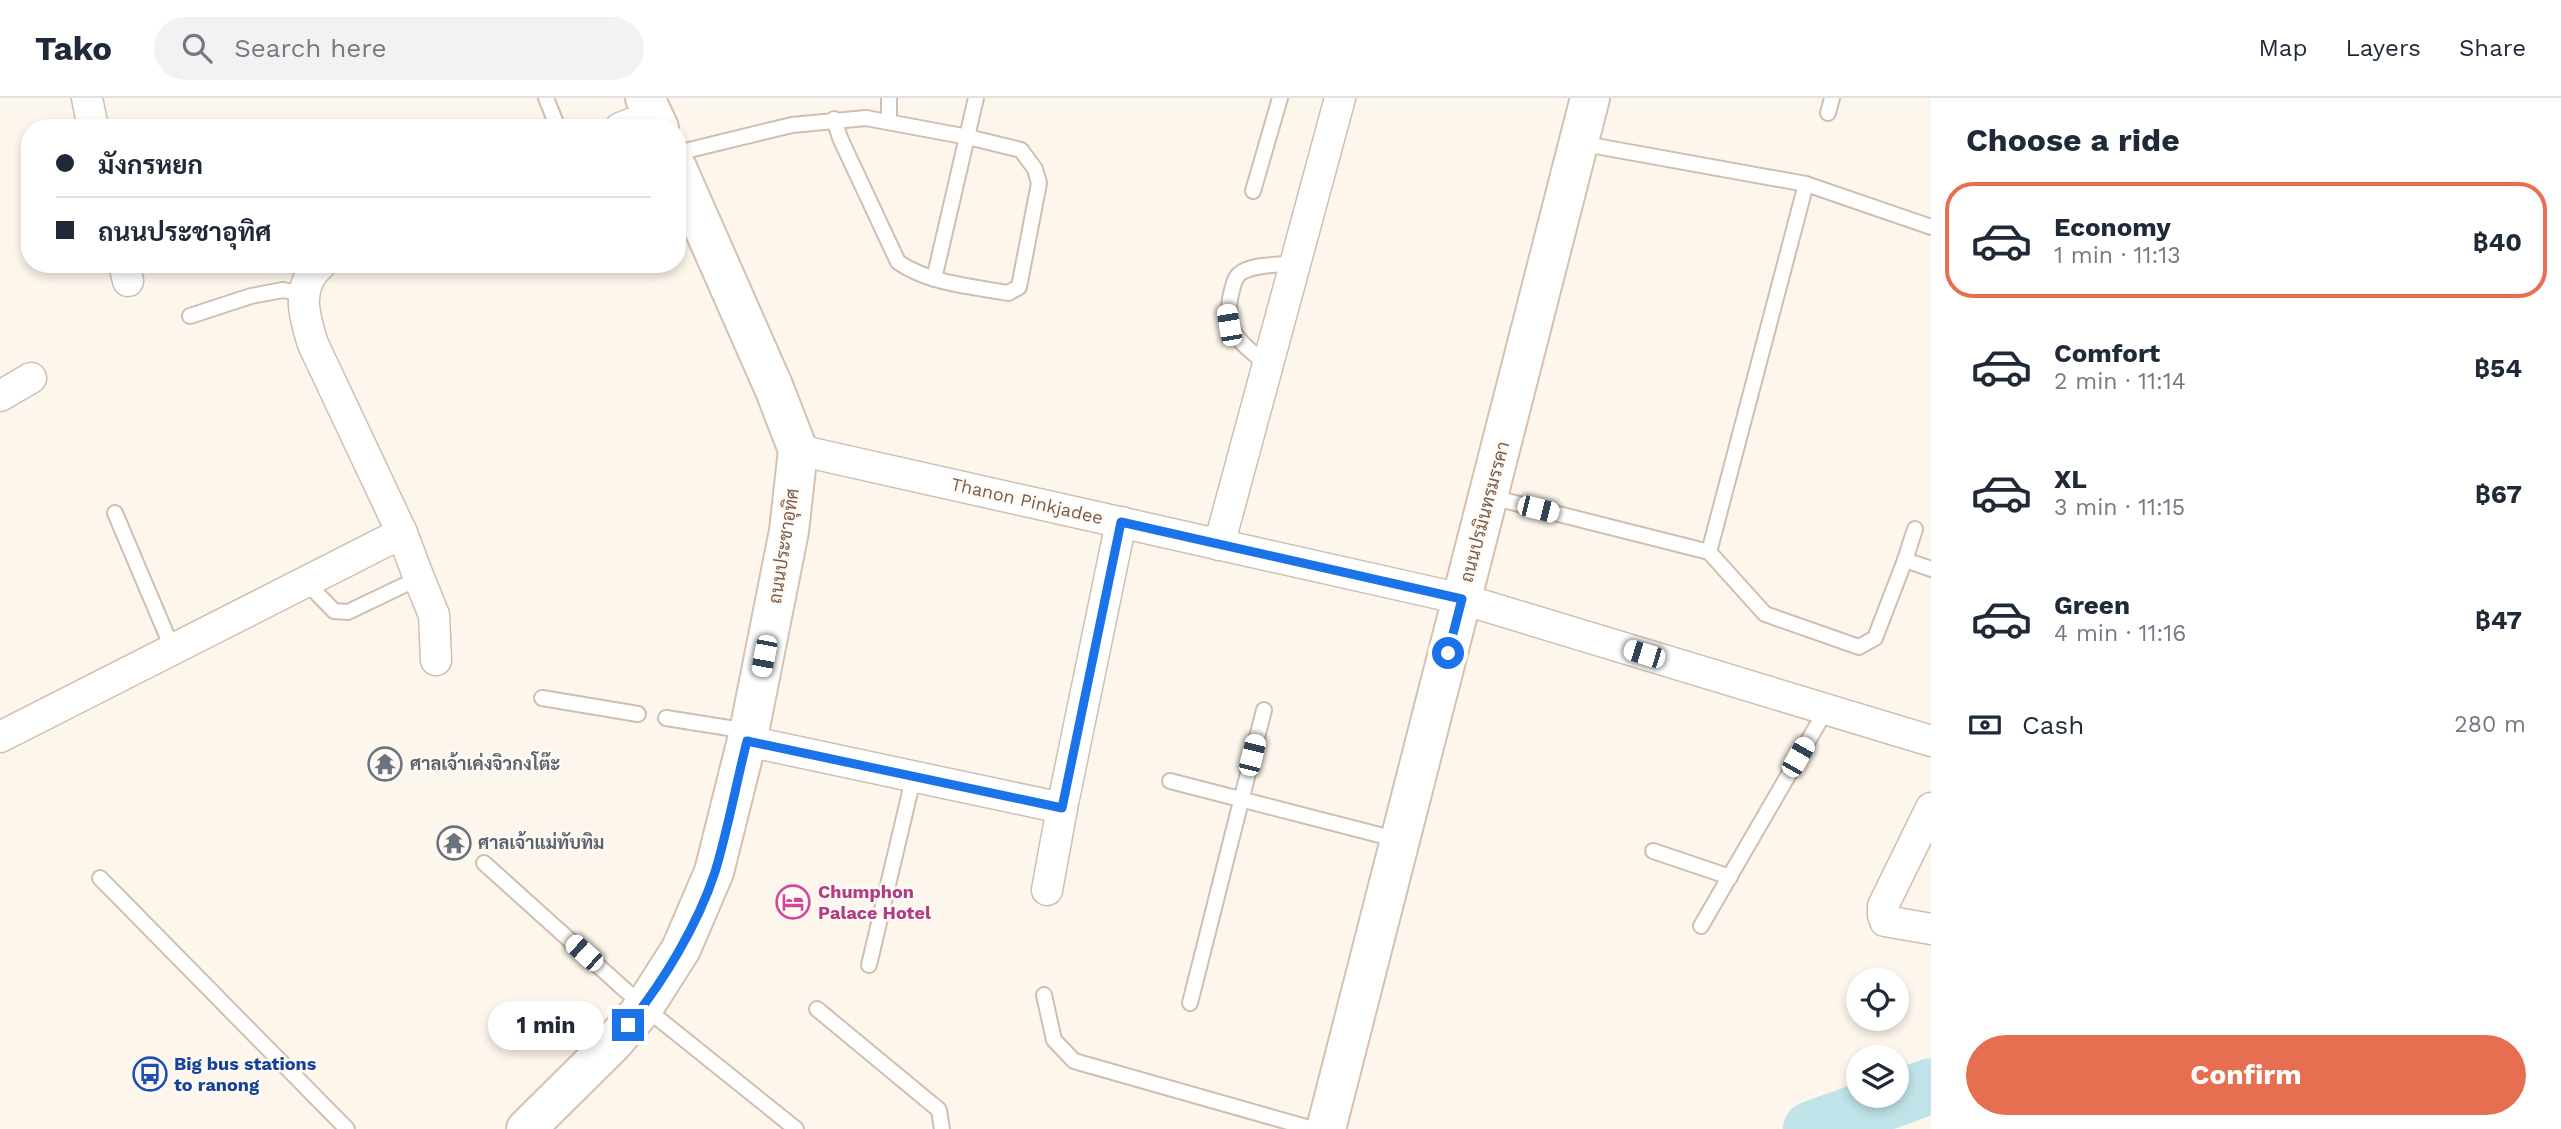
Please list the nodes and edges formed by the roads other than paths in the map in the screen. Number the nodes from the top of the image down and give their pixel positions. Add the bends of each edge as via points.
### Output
1 (87, 98) edge
2 (546, 98) edge
3 (889, 98) edge
4 (976, 98) edge
5 (1280, 98) edge
6 (1340, 98) edge
7 (1590, 98) edge
8 (91, 119) edge
9 (554, 119) edge
10 (834, 119) junction
11 (889, 122) junction
12 (968, 137) junction
13 (1578, 143) junction
14 (686, 151) edge
15 (1806, 184) junction
16 (686, 188) edge
17 (1253, 191) dead end
18 (1931, 227) edge
19 (1296, 263) junction
20 (313, 273) edge
21 (934, 279) junction
22 (190, 316) dead end
23 (1268, 366) junction
24 (31, 378) dead end
25 (0, 396) edge
26 (798, 450) junction
27 (1490, 497) junction
28 (115, 513) dead end
29 (1121, 522) junction
30 (1915, 529) dead end
31 (402, 533) junction
32 (1219, 545) junction
33 (1709, 552) junction
34 (1905, 560) junction
35 (1931, 569) edge
36 (419, 578) junction
37 (306, 582) junction
38 (1462, 599) junction
39 (173, 650) junction
40 (436, 660) dead end
41 (542, 698) dead end
42 (1264, 710) dead end
43 (1826, 710) junction
44 (638, 714) dead end
45 (666, 718) dead end
46 (748, 736) junction
47 (0, 737) edge
48 (1931, 741) edge
49 (914, 775) junction
50 (1170, 782) dead end
51 (1241, 800) junction
52 (1062, 808) junction
53 (1931, 808) edge
54 (1400, 840) junction
55 (1653, 851) dead end
56 (484, 863) dead end
57 (1730, 877) junction
58 (100, 878) dead end
59 (1047, 890) dead end
60 (1701, 926) dead end
61 (1931, 929) edge
62 (869, 965) dead end
63 (1044, 995) dead end
64 (1190, 1003) dead end
65 (644, 1007) junction
66 (817, 1009) dead end
67 (347, 1129) edge
68 (526, 1129) edge
69 (796, 1129) edge
70 (942, 1129) edge
71 (1313, 1129) edge
72 (1326, 1129) edge

1 - 8 street
2 - 9 lane
3 - 11 lane
4 - 12 lane
5 - 17 lane
6 - 19 street
7 - 13 main road, ถนนปรมินทรมรรคา
10 - 11 lane
10 - 14 lane
10 - 21 lane via 898,262 915,274
11 - 12 lane
12 - 21 lane
12 - 21 lane via 1021,150 1035,169 1039,183 1019,287 1008,293
13 - 15 lane
13 - 27 main road, ถนนปรมินทรมรรคา
15 - 18 lane
15 - 33 lane
16 - 26 main road, ถนนประชาอุทิศ
19 - 23 street
19 - 23 lane via 1252,268 1235,279 1227,310 1229,325
20 - 22 lane via 283,290
20 - 31 street via 303,316
23 - 32 street
24 - 25 street
26 - 29 street, Thanon Pinkjadee
26 - 46 main road, ถนนประชาอุทิศ via 789,531
27 - 33 lane
27 - 38 main road, ถนนปรมินทรมรรคา
28 - 39 lane
29 - 32 street, Thanon Pinkjadee
29 - 52 street
30 - 34 lane
31 - 36 street
31 - 37 street
32 - 38 street, Thanon Pinkjadee
33 - 34 lane via 1765,614 1859,647 1875,638
34 - 35 lane
36 - 37 lane via 348,612 334,611
36 - 40 street via 434,615
37 - 39 street
38 - 43 street, Thanon Pinkjadee
38 - 54 main road, ถนนปรมินทรมรรคา
39 - 47 street
41 - 44 lane
42 - 51 lane
43 - 48 street, Thanon Pinkjadee
43 - 57 lane
45 - 46 lane
46 - 49 street
46 - 65 main road, ถนนประชาอุทิศ via 714,873 681,949
49 - 52 street
49 - 62 lane
50 - 51 lane
51 - 54 lane
51 - 64 lane
52 - 59 street
53 - 61 street via 1883,906 1883,915 1885,921
54 - 72 main road, ถนนปรมินทรมรรคา
55 - 57 lane
56 - 65 lane
57 - 60 lane
58 - 67 lane
63 - 71 lane via 1054,1040 1074,1061
65 - 68 main road, ถนนประชาอุทิศ
65 - 69 lane
66 - 70 lane via 939,1111

